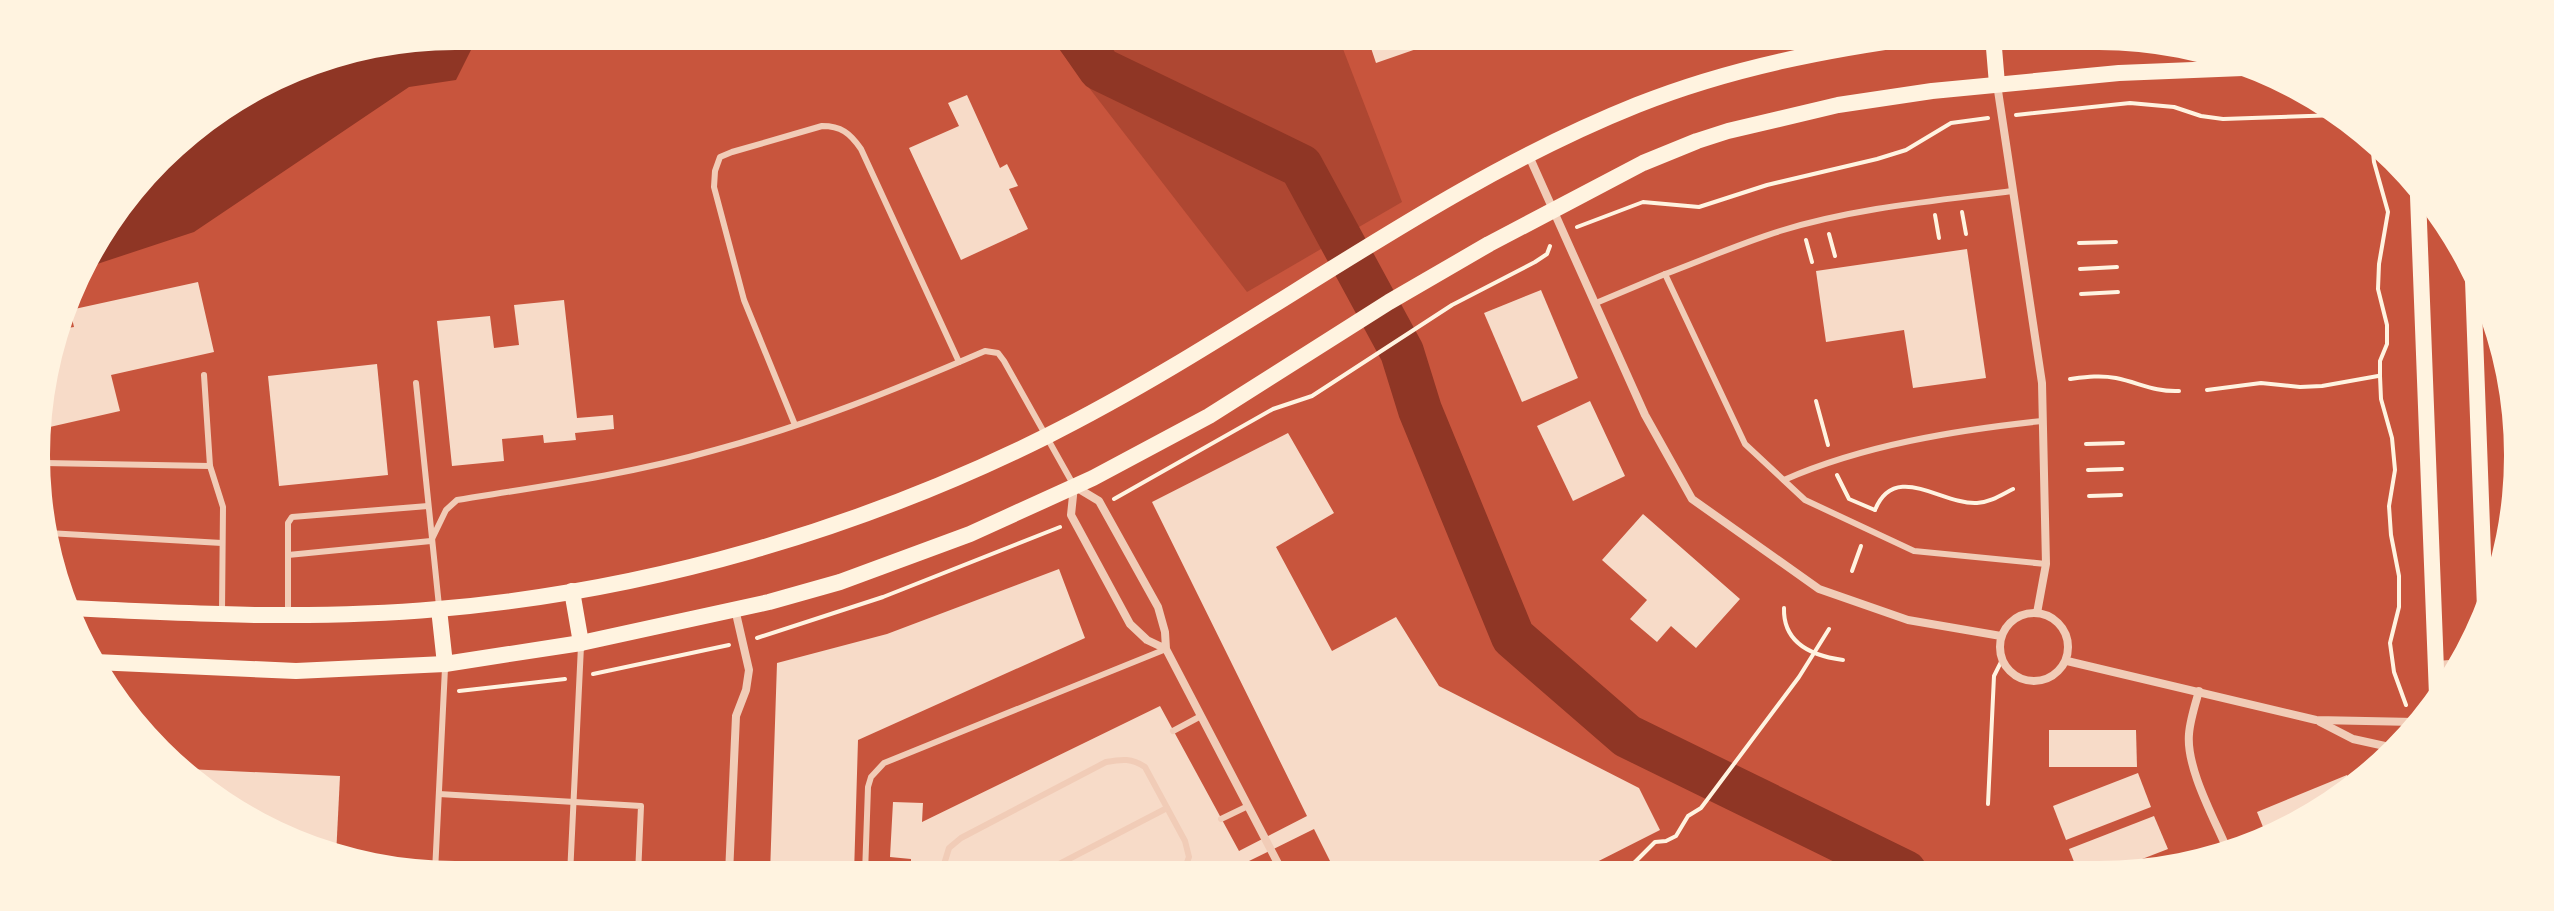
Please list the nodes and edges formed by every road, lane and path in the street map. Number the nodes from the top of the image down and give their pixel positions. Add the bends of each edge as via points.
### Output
1 (1834, 50) edge
2 (1994, 50) edge
3 (2219, 69) edge
4 (1997, 84) junction
5 (2320, 116) edge
6 (2001, 117) junction
7 (1529, 156) junction
8 (2374, 158) edge
9 (2012, 191) junction
10 (1960, 197) junction
11 (1933, 201) junction
12 (2418, 207) edge
13 (1554, 209) junction
14 (1826, 220) junction
15 (1802, 226) junction
16 (1566, 234) junction
17 (1966, 234) dead end
18 (1939, 238) dead end
19 (2116, 242) dead end
20 (2079, 243) dead end
21 (1835, 256) dead end
22 (1812, 262) dead end
23 (2117, 267) dead end
24 (2080, 269) dead end
25 (1665, 274) junction
26 (2118, 292) dead end
27 (2081, 294) dead end
28 (2474, 302) edge
29 (1596, 303) junction
30 (959, 362) junction
31 (204, 375) dead end
32 (2380, 376) junction
33 (2070, 379) dead end
34 (416, 383) dead end
35 (2207, 390) dead end
36 (2179, 391) dead end
37 (1816, 401) dead end
38 (2042, 421) junction
39 (795, 425) junction
40 (1047, 436) junction
41 (2123, 443) dead end
42 (2086, 444) dead end
43 (1828, 445) dead end
44 (50, 463) edge
45 (210, 466) junction
46 (2122, 469) dead end
47 (2088, 470) dead end
48 (1836, 473) dead end
49 (1784, 480) junction
50 (1074, 486) junction
51 (2013, 489) dead end
52 (1126, 492) dead end
53 (2121, 495) dead end
54 (2089, 496) dead end
55 (428, 506) junction
56 (1875, 510) junction
57 (1871, 520) dead end
58 (1051, 532) dead end
59 (58, 534) edge
60 (431, 541) junction
61 (222, 543) junction
62 (1861, 546) dead end
63 (288, 555) junction
64 (2046, 564) junction
65 (1852, 571) dead end
66 (2484, 580) edge
67 (572, 591) junction
68 (80, 608) edge
69 (1784, 608) dead end
70 (439, 609) junction
71 (735, 609) junction
72 (2037, 613) junction
73 (222, 615) junction
74 (288, 615) junction
75 (1829, 629) dead end
76 (2001, 636) junction
77 (761, 637) dead end
78 (581, 643) junction
79 (718, 648) dead end
80 (1166, 649) junction
81 (1814, 654) junction
82 (1843, 660) dead end
83 (2002, 660) junction
84 (2067, 661) junction
85 (107, 663) edge
86 (445, 664) junction
87 (2446, 664) edge
88 (2436, 665) junction
89 (595, 674) dead end
90 (2436, 680) edge
91 (550, 682) dead end
92 (459, 691) dead end
93 (2199, 691) junction
94 (2406, 706) dead end
95 (1201, 716) junction
96 (2316, 720) junction
97 (2404, 722) edge
98 (1173, 731) dead end
99 (2382, 745) edge
100 (439, 794) junction
101 (574, 802) junction
102 (1988, 804) dead end
103 (1248, 806) junction
104 (1167, 808) junction
105 (1221, 819) dead end
106 (2224, 841) edge
107 (436, 860) edge
108 (571, 861) edge
109 (639, 861) edge
110 (730, 861) edge
111 (865, 861) edge
112 (945, 861) edge
113 (1065, 861) edge
114 (1188, 861) edge
115 (1277, 861) edge
116 (1636, 861) edge

1 - 7 main road via 1775,62 1636,105
2 - 4 main road
3 - 4 main road
4 - 6 street
4 - 13 main road via 1838,105 1728,131 1643,163
5 - 6 path via 2223,119 2130,103
6 - 9 street
6 - 16 path via 1951,123 1906,150 1699,207 1643,202
7 - 13 street
7 - 40 main road via 1487,176 1152,380
8 - 32 path via 2388,212 2379,264 2378,289 2387,325
9 - 10 lane
9 - 38 street via 2042,383
10 - 11 lane
10 - 17 path
11 - 14 lane
11 - 18 path
12 - 88 main road
13 - 16 street
13 - 50 main road via 1422,283 1209,416
14 - 15 lane
14 - 21 path
15 - 22 path
15 - 25 lane
16 - 29 street
16 - 52 path via 1535,262 1452,305 1312,396 1273,409
19 - 20 path
23 - 24 path
25 - 29 lane
25 - 49 lane via 1745,444
26 - 27 path
28 - 66 main road
29 - 76 street via 1645,415 1692,499 1819,589 1908,620
30 - 39 lane
30 - 39 lane via 851,135 836,126 822,126 732,152 720,157 714,187 744,300
30 - 40 lane via 985,351 998,353
31 - 45 lane
32 - 35 path via 2322,386 2261,383
32 - 94 path via 2392,438 2395,470 2389,506 2399,576 2399,607 2390,643
33 - 36 path via 2116,378 2158,392
34 - 55 lane
37 - 43 path
38 - 49 lane via 1981,427 1832,460
38 - 64 street
39 - 60 lane via 608,476 457,500
40 - 50 lane
40 - 67 main road via 864,515 678,570
41 - 42 path
44 - 45 lane
45 - 61 lane via 223,507
46 - 47 path
48 - 56 path via 1844,495
49 - 64 lane via 1805,500 1914,551
50 - 71 main road via 970,534 855,576
50 - 80 street via 1099,501 1158,607
50 - 80 street via 1071,515 1130,624
51 - 56 path via 1993,500 1970,503 1899,487 1888,490
53 - 54 path
55 - 60 lane
55 - 63 lane via 292,517
56 - 57 path
58 - 77 path
59 - 61 lane
60 - 63 lane
60 - 70 lane
61 - 73 lane
62 - 65 path
63 - 74 lane
64 - 72 street
67 - 70 main road
67 - 78 main road
68 - 73 main road
69 - 81 path via 1793,637
70 - 74 main road
70 - 86 main road
71 - 78 main road
71 - 110 street via 749,670 736,716
72 - 76 street via 2015,619
72 - 84 street via 2064,629
73 - 74 main road
75 - 81 path
76 - 83 street
78 - 86 main road
78 - 101 lane
79 - 89 path
80 - 95 street
80 - 111 lane via 884,763 868,787
81 - 82 path
81 - 116 path via 1701,808 1688,816 1676,836 1655,842
83 - 84 street via 2028,682 2051,678
83 - 102 path via 1994,676
84 - 93 street
85 - 86 main road via 296,671
86 - 100 lane
87 - 88 street
88 - 90 main road
91 - 92 path
93 - 96 street
93 - 106 street via 2189,747
95 - 98 lane
95 - 103 street
96 - 97 street
96 - 99 street via 2353,739
100 - 101 lane
100 - 107 lane
101 - 108 lane
101 - 109 lane via 641,806
103 - 105 lane
103 - 115 street
104 - 112 lane via 1145,767 1135,760 1106,762 961,838 949,848
104 - 113 lane
104 - 114 lane via 1185,841

